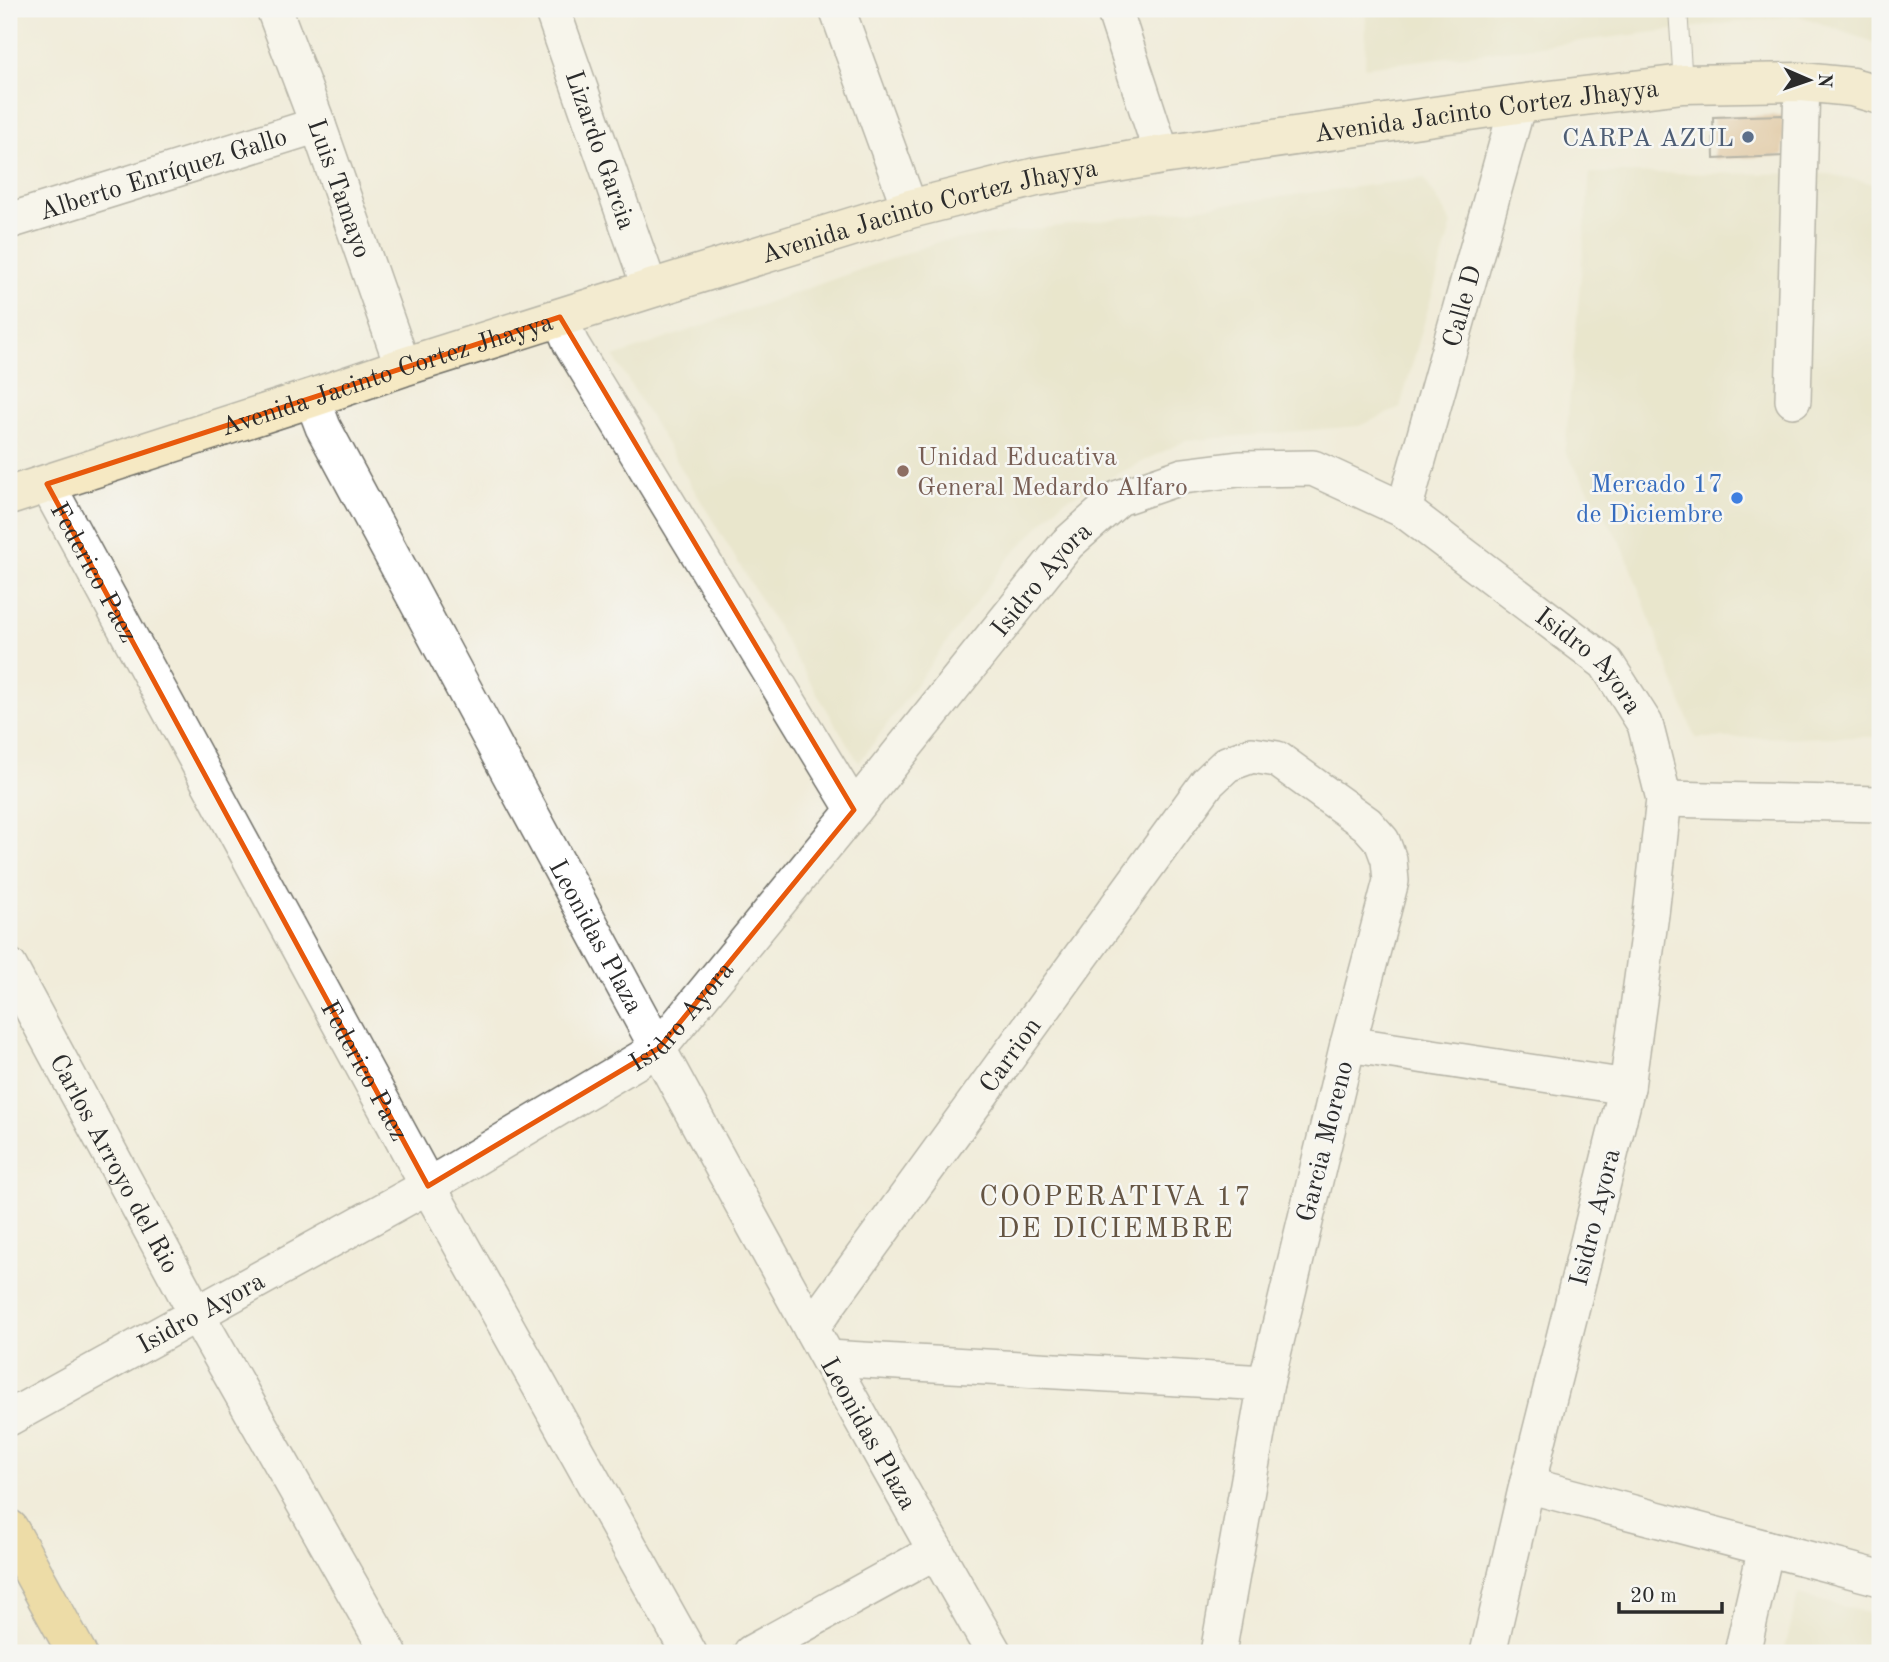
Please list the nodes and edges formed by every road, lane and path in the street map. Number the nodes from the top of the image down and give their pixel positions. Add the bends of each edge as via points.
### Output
1 (274, 9) edge
2 (552, 9) edge
3 (837, 9) edge
4 (1114, 9) edge
5 (1678, 9) edge
6 (1802, 82) junction
7 (1683, 84) junction
8 (1880, 94) edge
9 (1518, 104) junction
10 (318, 125) junction
11 (1161, 155) junction
12 (910, 209) junction
13 (9, 221) edge
14 (650, 289) junction
15 (561, 317) junction
16 (403, 367) junction
17 (312, 398) junction
18 (1793, 400) dead end
19 (47, 484) junction
20 (9, 496) edge
21 (1404, 510) junction
22 (1207, 783) joint
23 (1664, 799) junction
24 (1880, 804) edge
25 (854, 810) junction
26 (9, 966) edge
27 (1348, 1044) junction
28 (659, 1048) junction
29 (1627, 1087) junction
30 (428, 1186) junction
31 (196, 1314) junction
32 (811, 1328) junction
33 (828, 1359) junction
34 (1266, 1384) junction
35 (9, 1418) edge
36 (1527, 1485) junction
37 (9, 1528) edge
38 (1766, 1548) junction
39 (936, 1551) junction
40 (1880, 1578) edge
41 (76, 1653) edge
42 (389, 1653) edge
43 (689, 1653) edge
44 (751, 1653) edge
45 (994, 1653) edge
46 (1218, 1653) edge
47 (1488, 1653) edge
48 (1742, 1653) edge

1 - 10 street, Luis Tamayo
2 - 14 street, Lizardo Garcia
3 - 12 street
4 - 11 street
5 - 7 lane
6 - 7 main road, Avenida Jacinto Cortez Jhayya
6 - 8 main road, Avenida Jacinto Cortez Jhayya
6 - 18 street
7 - 9 main road, Avenida Jacinto Cortez Jhayya
9 - 11 main road, Avenida Jacinto Cortez Jhayya
9 - 21 street, Calle D
10 - 13 street, Alberto Enríquez Gallo
10 - 16 street, Luis Tamayo
11 - 12 main road, Avenida Jacinto Cortez Jhayya via 1036,177
12 - 14 main road, Avenida Jacinto Cortez Jhayya
14 - 15 main road, Avenida Jacinto Cortez Jhayya
15 - 16 main road, Avenida Jacinto Cortez Jhayya
15 - 25 street via 579,356
16 - 17 main road, Avenida Jacinto Cortez Jhayya
17 - 19 main road, Avenida Jacinto Cortez Jhayya
17 - 28 street, Leonidas Plaza via 323,427
19 - 20 main road, Avenida Jacinto Cortez Jhayya
19 - 30 street, Federico Paez
21 - 23 street, Isidro Ayora via 1606,663 1645,723
21 - 25 street, Isidro Ayora via 1313,468 1239,469 1183,476 1119,498 1067,544
22 - 27 street, Garcia Moreno via 1227,764 1252,755 1277,759 1367,824 1382,841 1391,881
22 - 32 street, Carrion
23 - 24 street
23 - 29 street, Isidro Ayora
25 - 28 street, Isidro Ayora
26 - 31 street, Carlos Arroyo del Rio
27 - 29 street
27 - 34 street, Garcia Moreno
28 - 30 street, Isidro Ayora
28 - 32 street, Leonidas Plaza
29 - 36 street, Isidro Ayora
30 - 31 street, Isidro Ayora
30 - 43 street, Federico Paez
31 - 35 street, Isidro Ayora
31 - 42 street, Carlos Arroyo del Rio
32 - 33 street, Leonidas Plaza
33 - 34 street
33 - 39 street, Leonidas Plaza
34 - 46 street, Garcia Moreno
36 - 38 street
36 - 47 street, Isidro Ayora
37 - 41 main road
38 - 40 street
38 - 48 street
39 - 44 street
39 - 45 street, Leonidas Plaza

